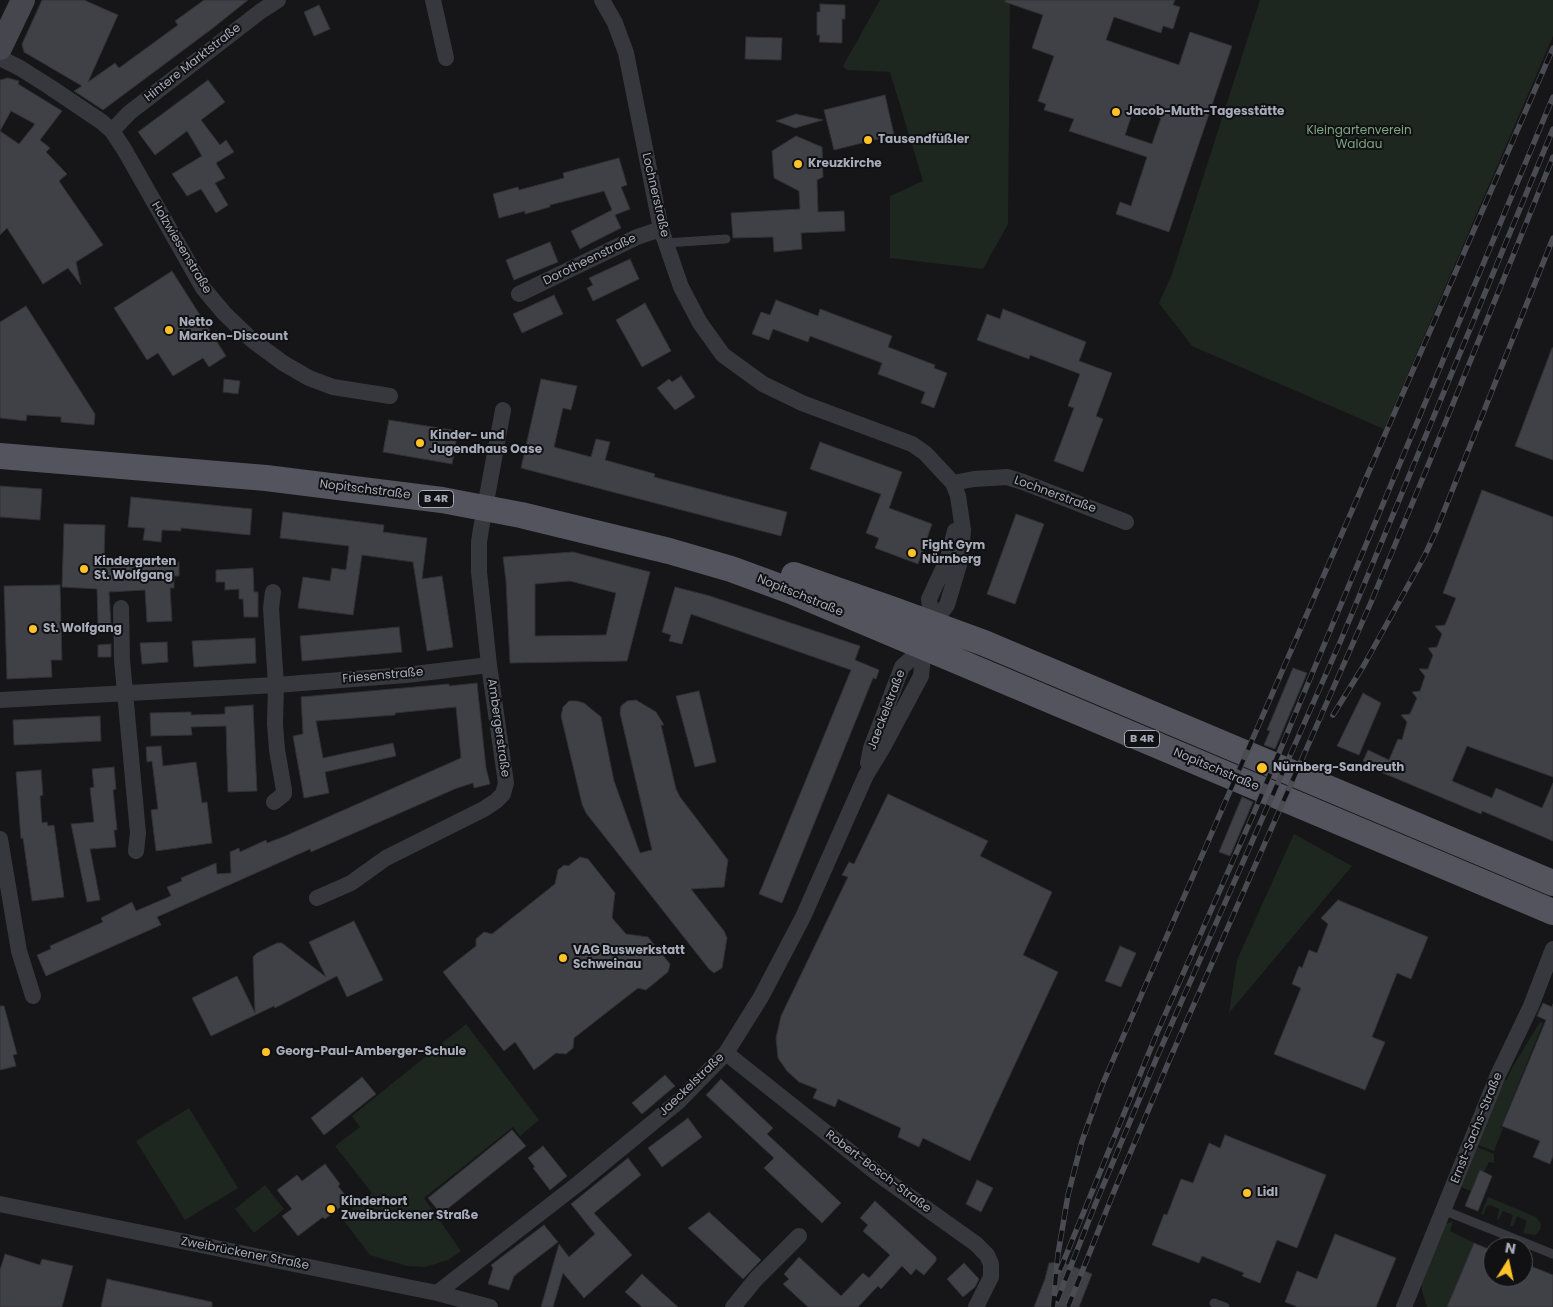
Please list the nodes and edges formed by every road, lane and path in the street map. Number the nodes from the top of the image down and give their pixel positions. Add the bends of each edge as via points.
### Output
1 (23, 0) edge
2 (278, 0) edge
3 (432, 0) edge
4 (602, 0) edge
5 (258, 6) edge
6 (0, 48) edge
7 (0, 58) edge
8 (446, 58) dead end
9 (112, 131) junction
10 (664, 236) junction
11 (726, 239) dead end
12 (519, 294) dead end
13 (390, 396) dead end
14 (503, 410) dead end
15 (0, 441) edge
16 (0, 456) edge
17 (953, 483) junction
18 (487, 501) junction
19 (1126, 522) dead end
20 (273, 592) dead end
21 (121, 608) dead end
22 (928, 635) junction
23 (489, 664) junction
24 (276, 685) junction
25 (126, 692) junction
26 (0, 700) edge
27 (274, 802) dead end
28 (0, 839) edge
29 (136, 851) dead end
30 (1553, 883) edge
31 (317, 898) dead end
32 (1553, 912) edge
33 (1553, 949) edge
34 (34, 996) dead end
35 (726, 1053) junction
36 (0, 1204) edge
37 (1443, 1210) junction
38 (799, 1236) dead end
39 (1553, 1254) edge
40 (437, 1293) junction
41 (1214, 1303) dead end
42 (490, 1307) edge
43 (733, 1307) edge
44 (976, 1307) edge
45 (1225, 1307) edge
46 (1405, 1307) edge

1 - 6 main road
2 - 5 street, Hintere Marktstraße
3 - 8 street
4 - 10 street, Lochnerstraße via 626,53
5 - 9 street, Hintere Marktstraße via 129,113
7 - 9 street, Holzwiesenstraße via 20,68
9 - 13 street, Holzwiesenstraße via 203,288 224,313 267,352 309,378 333,388
10 - 11 lane
10 - 12 street, Dorotheenstraße via 637,237
10 - 17 street, Lochnerstraße via 681,287 696,316 724,355 763,384 802,403 912,444
14 - 18 street
15 - 18 main road, Nopitschstraße / B 4R via 296,467 408,482
16 - 18 main road, Nopitschstraße / B 4R via 275,479 433,499
17 - 19 street, Lochnerstraße via 974,478 1007,477
17 - 22 street, Lochnerstraße via 959,508 948,558 930,599
18 - 22 main road, Nopitschstraße / B 4R via 599,519 695,544 796,576
18 - 23 street, Ambergerstraße via 479,542 479,572
20 - 24 street via 271,608
21 - 25 street
22 - 30 main road, Nopitschstraße / B 4R via 984,643
22 - 32 main road, Nopitschstraße / B 4R
22 - 35 street, Jaeckelstraße via 921,676 866,775 803,917 761,997
23 - 24 street, Friesenstraße via 406,675
23 - 31 street, Ambergerstraße via 506,783 503,794 484,809 386,858 351,883
24 - 25 street, Friesenstraße
24 - 27 street via 275,724 284,794
25 - 26 street, Friesenstraße
25 - 29 street via 138,833
28 - 34 street via 19,951
33 - 37 street, Ernst-Sachs-Straße
35 - 40 street, Jaeckelstraße via 679,1101
35 - 44 street, Robert-Bosch-Straße via 878,1174 987,1255 992,1277
36 - 40 street, Zweibrückener Straße
37 - 39 lane
37 - 46 street, Ernst-Sachs-Straße
38 - 43 street
40 - 42 street, Zweibrückener Straße
41 - 45 lane

